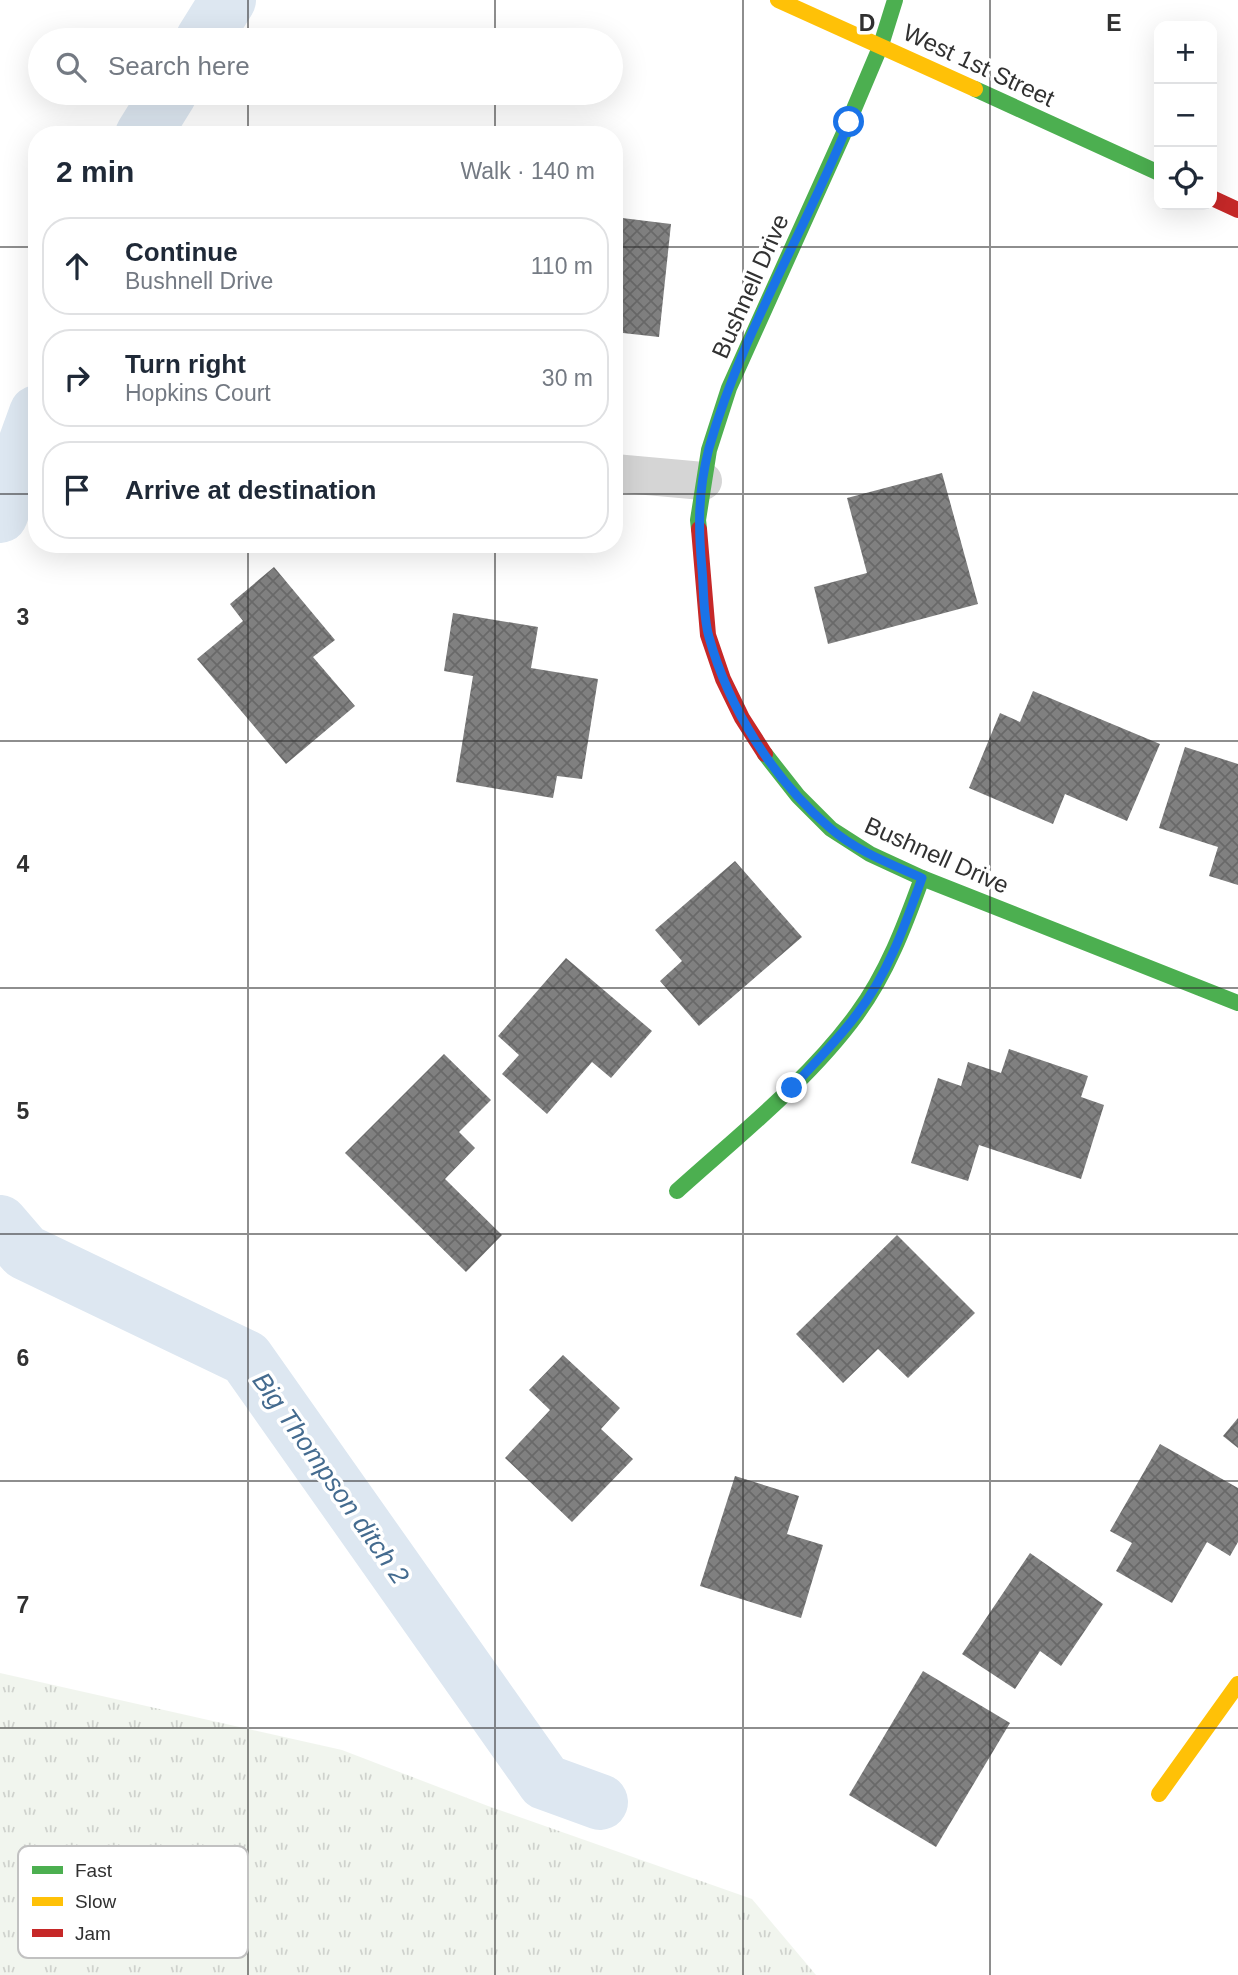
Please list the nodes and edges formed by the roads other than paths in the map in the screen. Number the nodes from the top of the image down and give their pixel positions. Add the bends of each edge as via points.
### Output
1 (778, 0) edge
2 (895, 0) edge
3 (881, 45) junction
4 (1154, 171) edge
5 (1217, 200) edge
6 (1238, 209) edge
7 (623, 474) edge
8 (703, 481) junction
9 (922, 878) junction
10 (1238, 1003) edge
11 (677, 1191) dead end
12 (1238, 1684) edge
13 (1159, 1794) dead end

1 - 3 street, West 1st Street
2 - 3 street, Bushnell Drive
3 - 4 street, West 1st Street
3 - 8 street, Bushnell Drive via 729,388
5 - 6 street
7 - 8 street
8 - 9 street, Bushnell Drive via 698,520 708,635 742,718 766,757 831,829 870,854
9 - 10 street, Bushnell Drive
9 - 11 street via 902,933 858,1014 792,1088
12 - 13 street

